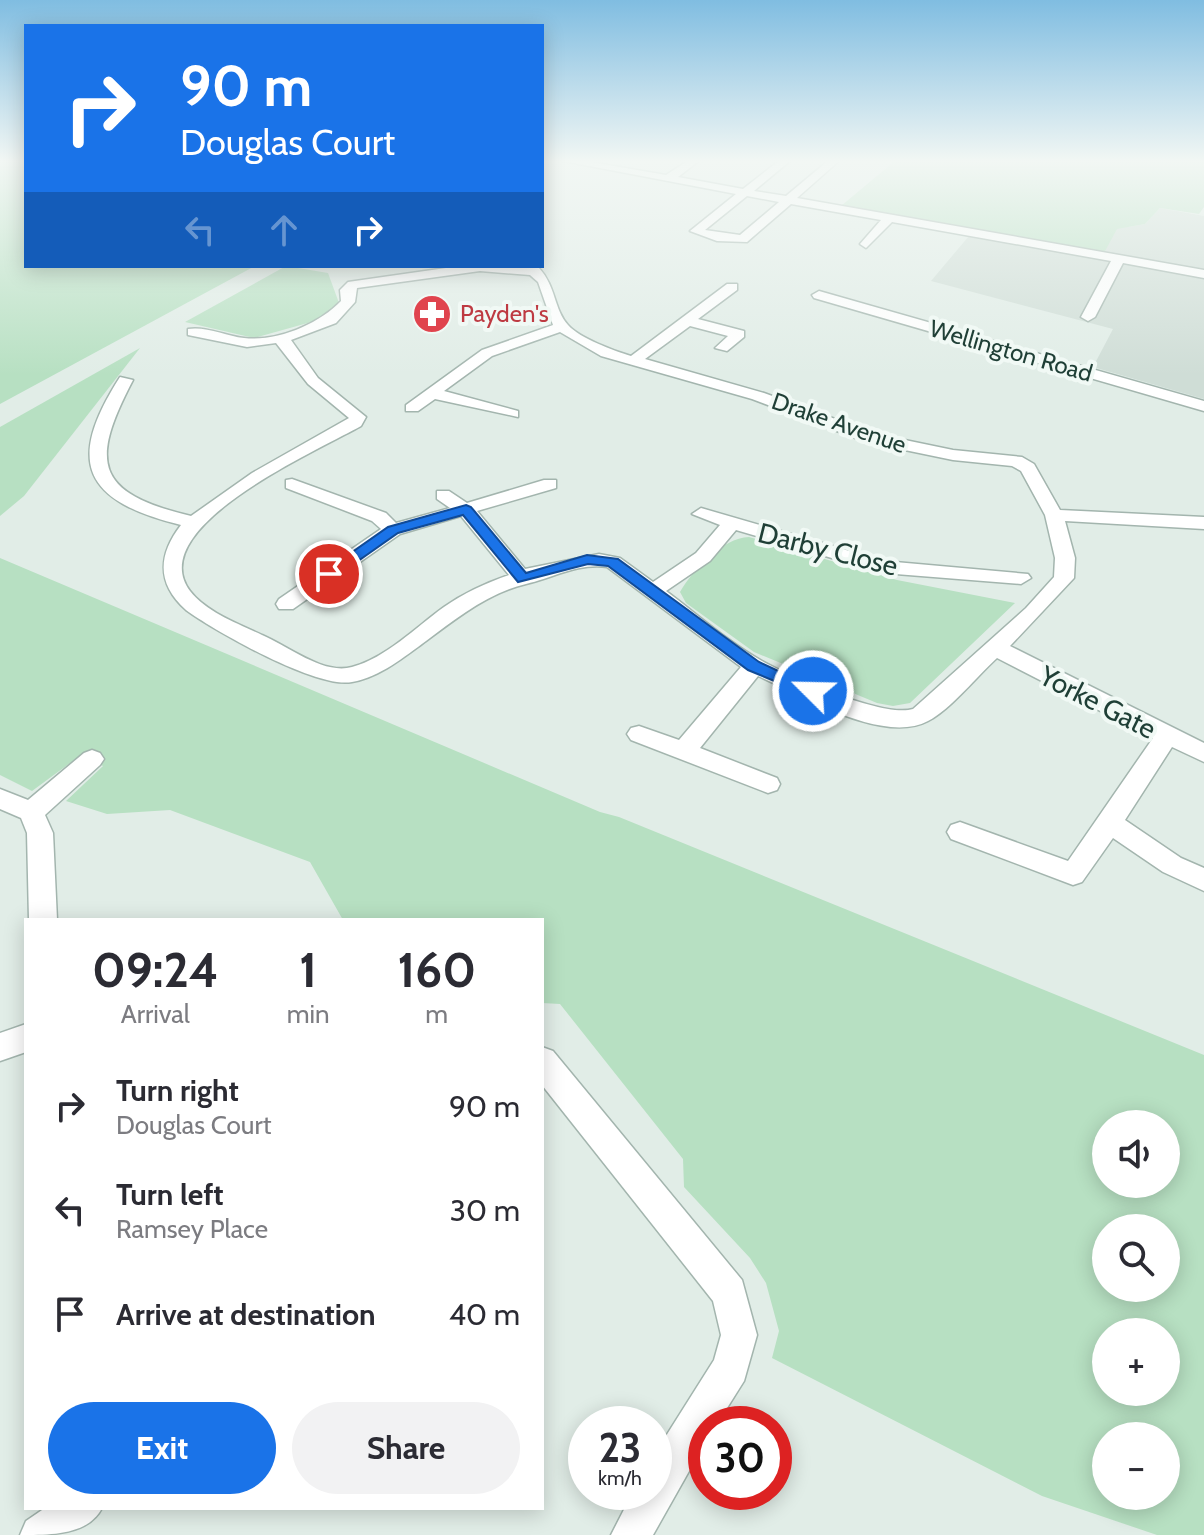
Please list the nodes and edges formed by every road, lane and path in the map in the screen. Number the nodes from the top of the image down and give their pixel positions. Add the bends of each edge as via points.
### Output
1 (698, 232) edge
2 (751, 232) edge
3 (877, 232) edge
4 (963, 232) edge
5 (866, 244) dead end
6 (1118, 260) junction
7 (470, 268) edge
8 (493, 268) edge
9 (1204, 274) edge
10 (732, 287) dead end
11 (819, 295) dead end
12 (1088, 317) dead end
13 (689, 321) junction
14 (561, 327) junction
15 (193, 332) dead end
16 (284, 338) junction
17 (722, 348) dead end
18 (635, 360) junction
19 (125, 380) dead end
20 (432, 393) junction
21 (1204, 406) edge
22 (412, 408) dead end
23 (512, 414) dead end
24 (292, 484) dead end
25 (550, 484) dead end
26 (443, 495) dead end
27 (466, 510) junction
28 (701, 514) dead end
29 (1054, 515) junction
30 (194, 522) junction
31 (1204, 523) edge
32 (731, 524) junction
33 (393, 530) junction
34 (1021, 578) dead end
35 (523, 579) junction
36 (652, 592) junction
37 (286, 604) dead end
38 (994, 647) junction
39 (754, 666) junction
40 (639, 734) dead end
41 (1166, 737) junction
42 (684, 751) junction
43 (1204, 753) edge
44 (92, 759) dead end
45 (768, 784) dead end
46 (0, 798) edge
47 (31, 812) junction
48 (1110, 823) junction
49 (960, 832) dead end
50 (1204, 880) edge
51 (43, 918) edge
52 (24, 1039) edge
53 (0, 1047) edge
54 (544, 1063) edge
55 (79, 1510) edge
56 (40, 1535) edge
57 (631, 1535) edge

1 - 2 street via 743,239
3 - 5 street
4 - 6 street
6 - 9 street
6 - 12 street
7 - 16 street via 346,281 348,302 331,320
8 - 14 street via 534,271 544,281
10 - 13 street
11 - 21 street, Wellington Road
13 - 17 street via 739,334
13 - 18 street
14 - 18 street, Drake Avenue via 594,348
14 - 20 street via 487,353
15 - 16 street via 247,343
16 - 30 street via 283,344 313,381 358,417
18 - 29 street, Drake Avenue via 910,448 1016,461 1028,468
19 - 30 street via 100,429 95,459 110,488 138,509
20 - 22 street
20 - 23 street
24 - 33 street via 379,517
25 - 27 street
26 - 27 street
27 - 33 street
27 - 35 street
28 - 32 street, Darby Close
29 - 31 street
29 - 38 street, Drake Avenue via 1065,558 1064,578
30 - 35 street via 177,544 171,573 185,599 240,633 326,672 350,675 376,664 467,601
32 - 34 street, Darby Close via 883,567
32 - 36 street, Darby Close via 703,557
33 - 37 street
35 - 36 street via 601,559 613,562
36 - 39 street
38 - 39 street via 921,715 900,721 872,716
38 - 41 street, Yorke Gate
39 - 42 street
40 - 42 street
41 - 43 street, Yorke Gate
41 - 48 street
42 - 45 street
44 - 47 street
46 - 47 street
47 - 51 street via 40,833
48 - 49 street via 1073,874
48 - 50 street
52 - 53 street
54 - 57 street via 729,1293 739,1335 731,1368
55 - 56 street

